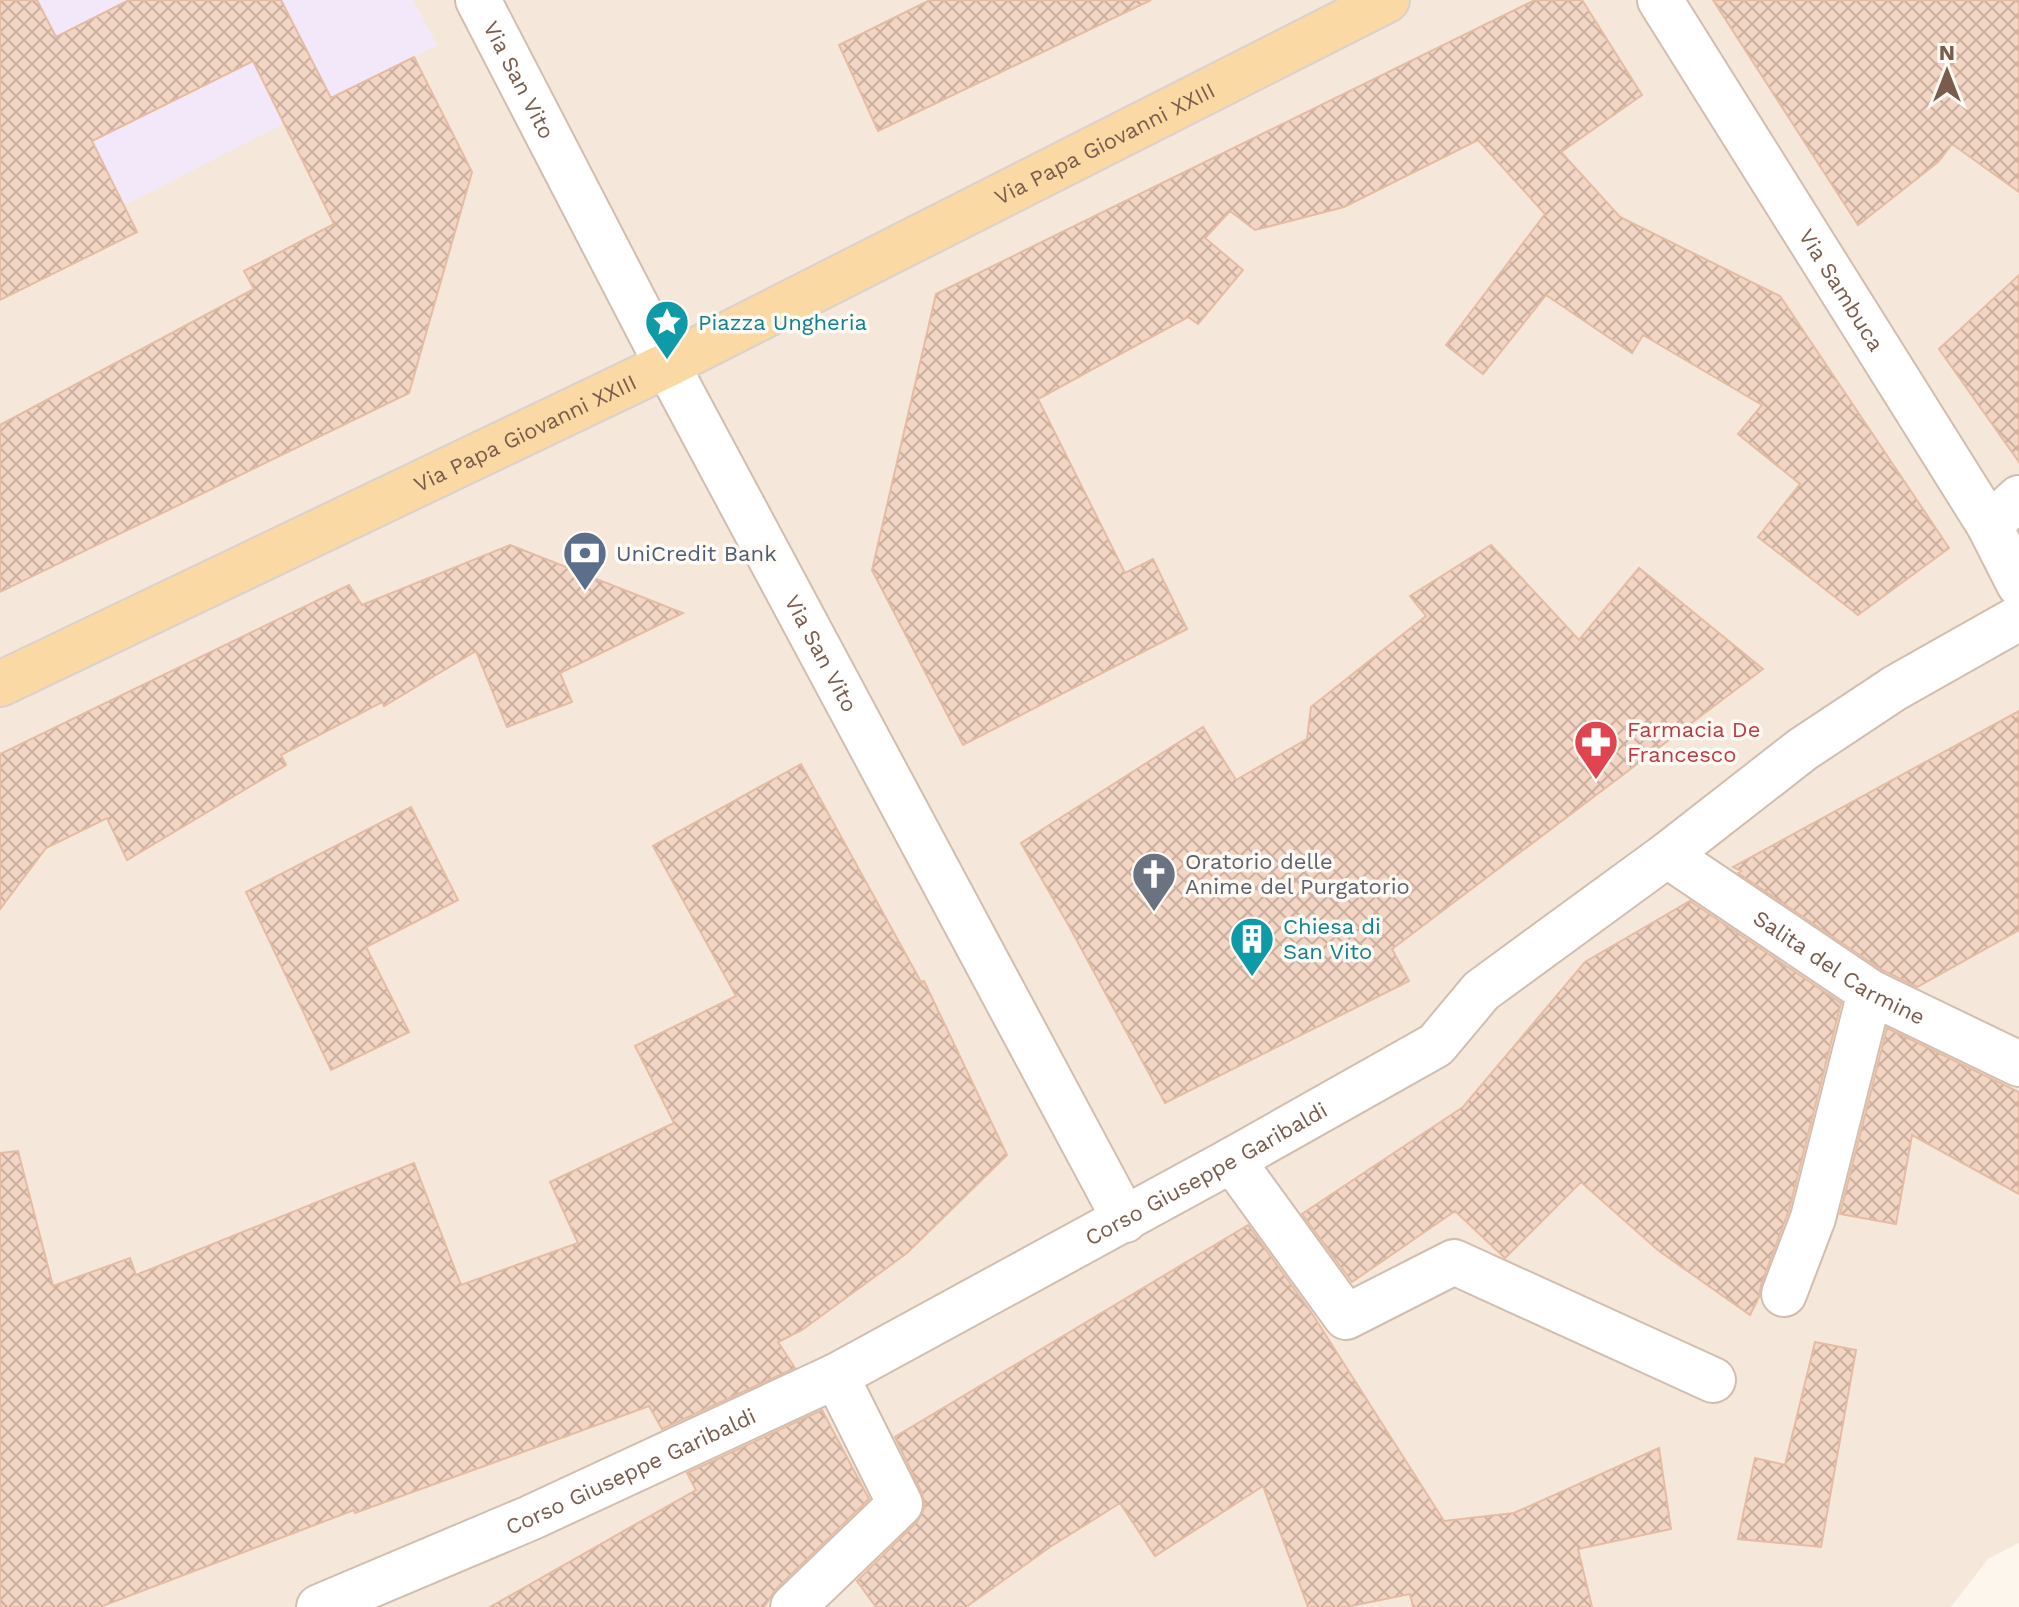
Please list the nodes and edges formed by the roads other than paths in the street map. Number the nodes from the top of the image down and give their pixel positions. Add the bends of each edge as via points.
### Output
1 (478, 0) edge
2 (1387, 0) edge
3 (1660, 0) edge
4 (667, 365) junction
5 (2004, 511) edge
6 (2019, 584) edge
7 (2019, 618) edge
8 (0, 684) edge
9 (1667, 855) junction
10 (1870, 992) junction
11 (2019, 1064) edge
12 (1232, 1160) junction
13 (1125, 1220) junction
14 (1784, 1294) dead end
15 (836, 1376) junction
16 (1713, 1380) dead end
17 (319, 1607) edge
18 (793, 1607) edge

1 - 4 street, Via San Vito
2 - 4 main road, Via Papa Giovanni XXIII
3 - 5 street, Via Sambuca
4 - 8 main road, Via Papa Giovanni XXIII
4 - 13 street, Via San Vito
5 - 6 street, Via Sambuca
7 - 9 street, Corso Giuseppe Garibaldi via 1895,688 1803,749
9 - 10 street, Salita del Carmine
9 - 12 street, Corso Giuseppe Garibaldi via 1481,991 1436,1045
10 - 11 street, Salita del Carmine
10 - 14 street via 1813,1218
12 - 13 street, Corso Giuseppe Garibaldi
12 - 16 street via 1346,1317 1454,1262
13 - 15 street, Corso Giuseppe Garibaldi
15 - 17 street, Corso Giuseppe Garibaldi via 530,1518
15 - 18 street via 900,1504

